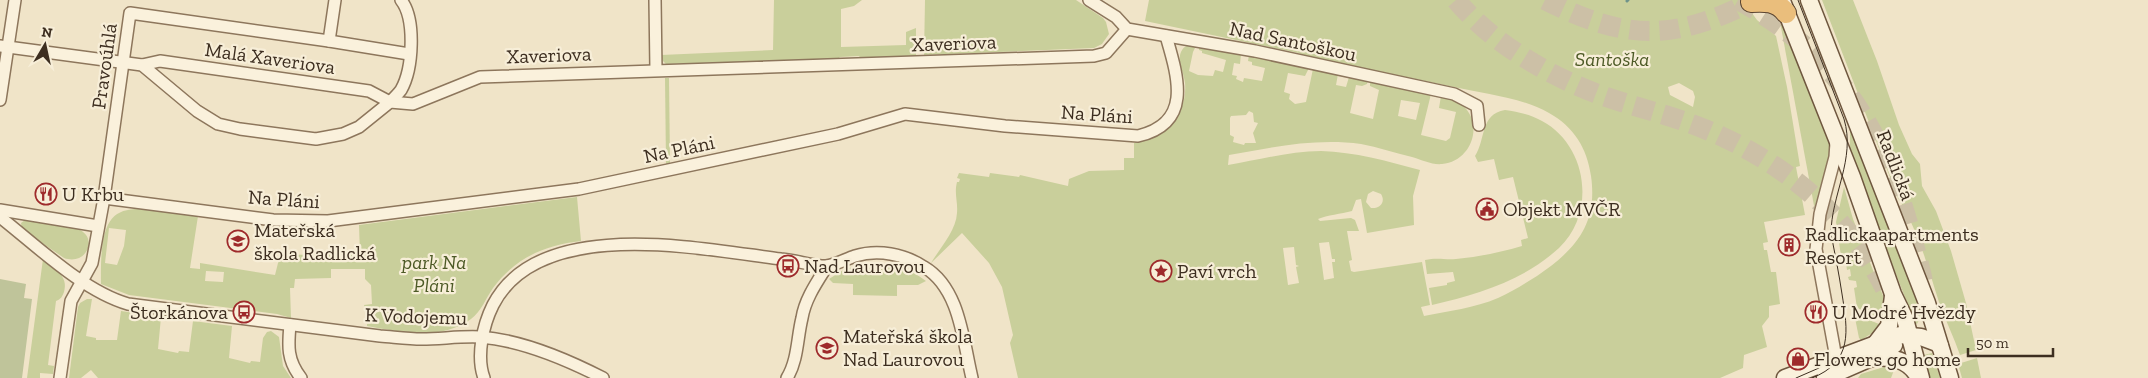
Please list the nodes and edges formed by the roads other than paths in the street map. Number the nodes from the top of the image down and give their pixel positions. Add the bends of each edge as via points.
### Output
1 (15, 0) edge
2 (335, 0) edge
3 (401, 0) edge
4 (655, 0) edge
5 (1090, 0) edge
6 (1809, 0) edge
7 (1752, 1) edge
8 (1784, 6) edge
9 (1127, 29) junction
10 (1166, 36) junction
11 (329, 41) junction
12 (4, 46) edge
13 (409, 54) junction
14 (122, 62) junction
15 (142, 65) junction
16 (656, 70) junction
17 (0, 100) edge
18 (390, 102) junction
19 (1479, 125) dead end
20 (1836, 138) junction
21 (104, 198) junction
22 (0, 210) edge
23 (0, 217) edge
24 (98, 226) junction
25 (827, 266) junction
26 (83, 281) junction
27 (1893, 294) junction
28 (1927, 303) junction
29 (290, 325) junction
30 (1911, 336) junction
31 (482, 338) junction
32 (1940, 346) junction
33 (1873, 351) junction
34 (1836, 358) junction
35 (60, 378) edge
36 (301, 378) edge
37 (484, 378) edge
38 (603, 378) edge
39 (787, 378) edge
40 (972, 378) edge
41 (1784, 378) edge
42 (1825, 378) edge
43 (1920, 378) edge
44 (1950, 378) edge

1 - 12 street
2 - 11 street
3 - 13 street via 411,28
4 - 16 street
5 - 9 street
6 - 28 main road, Radlická
7 - 8 highway
8 - 20 main road
9 - 10 street, Nad Santoškou
9 - 16 street, Xaveriova via 1106,53 1094,56
10 - 19 street, Nad Santoškou via 1254,51 1454,94 1477,106
10 - 21 street, Na Pláni via 1178,80 1175,110 1154,131 1138,136 1005,126 905,114 838,134 579,189 328,221 273,220
11 - 13 street, Pravoúhlá
11 - 14 street, Pravoúhlá via 130,14
12 - 14 street
12 - 17 street
13 - 18 street via 401,90
14 - 15 street
14 - 21 street, Pravoúhlá
15 - 18 street, Malá Xaveriova via 160,61 369,91
15 - 18 street via 197,111 218,124 240,129 316,139 359,127
16 - 18 street, Xaveriova via 480,77 413,104
20 - 27 main road
20 - 34 street via 1836,152 1820,214 1816,248
21 - 24 street, Pravoúhlá
22 - 24 street
23 - 26 street, K Vodojemu
24 - 26 street, Pravoúhlá via 92,264
25 - 31 street, K Vodojemu via 684,247 576,248 545,257 508,284 490,311
25 - 39 street via 802,316 794,363
25 - 40 street, K Vodojemu via 858,255 875,253 903,257 925,267 950,295
26 - 29 street, K Vodojemu via 102,294 128,304
26 - 35 street via 71,302
27 - 30 main road
27 - 33 main road via 1890,326
28 - 30 main road via 1923,323
28 - 32 main road, Radlická
29 - 31 street, K Vodojemu via 420,339
29 - 36 street via 288,350
30 - 32 main road via 1929,339
30 - 33 main road
30 - 43 main road
31 - 37 street
31 - 38 street via 519,344
32 - 44 main road, Radlická
33 - 34 main road
33 - 42 main road
33 - 43 main road via 1903,361
34 - 41 main road

